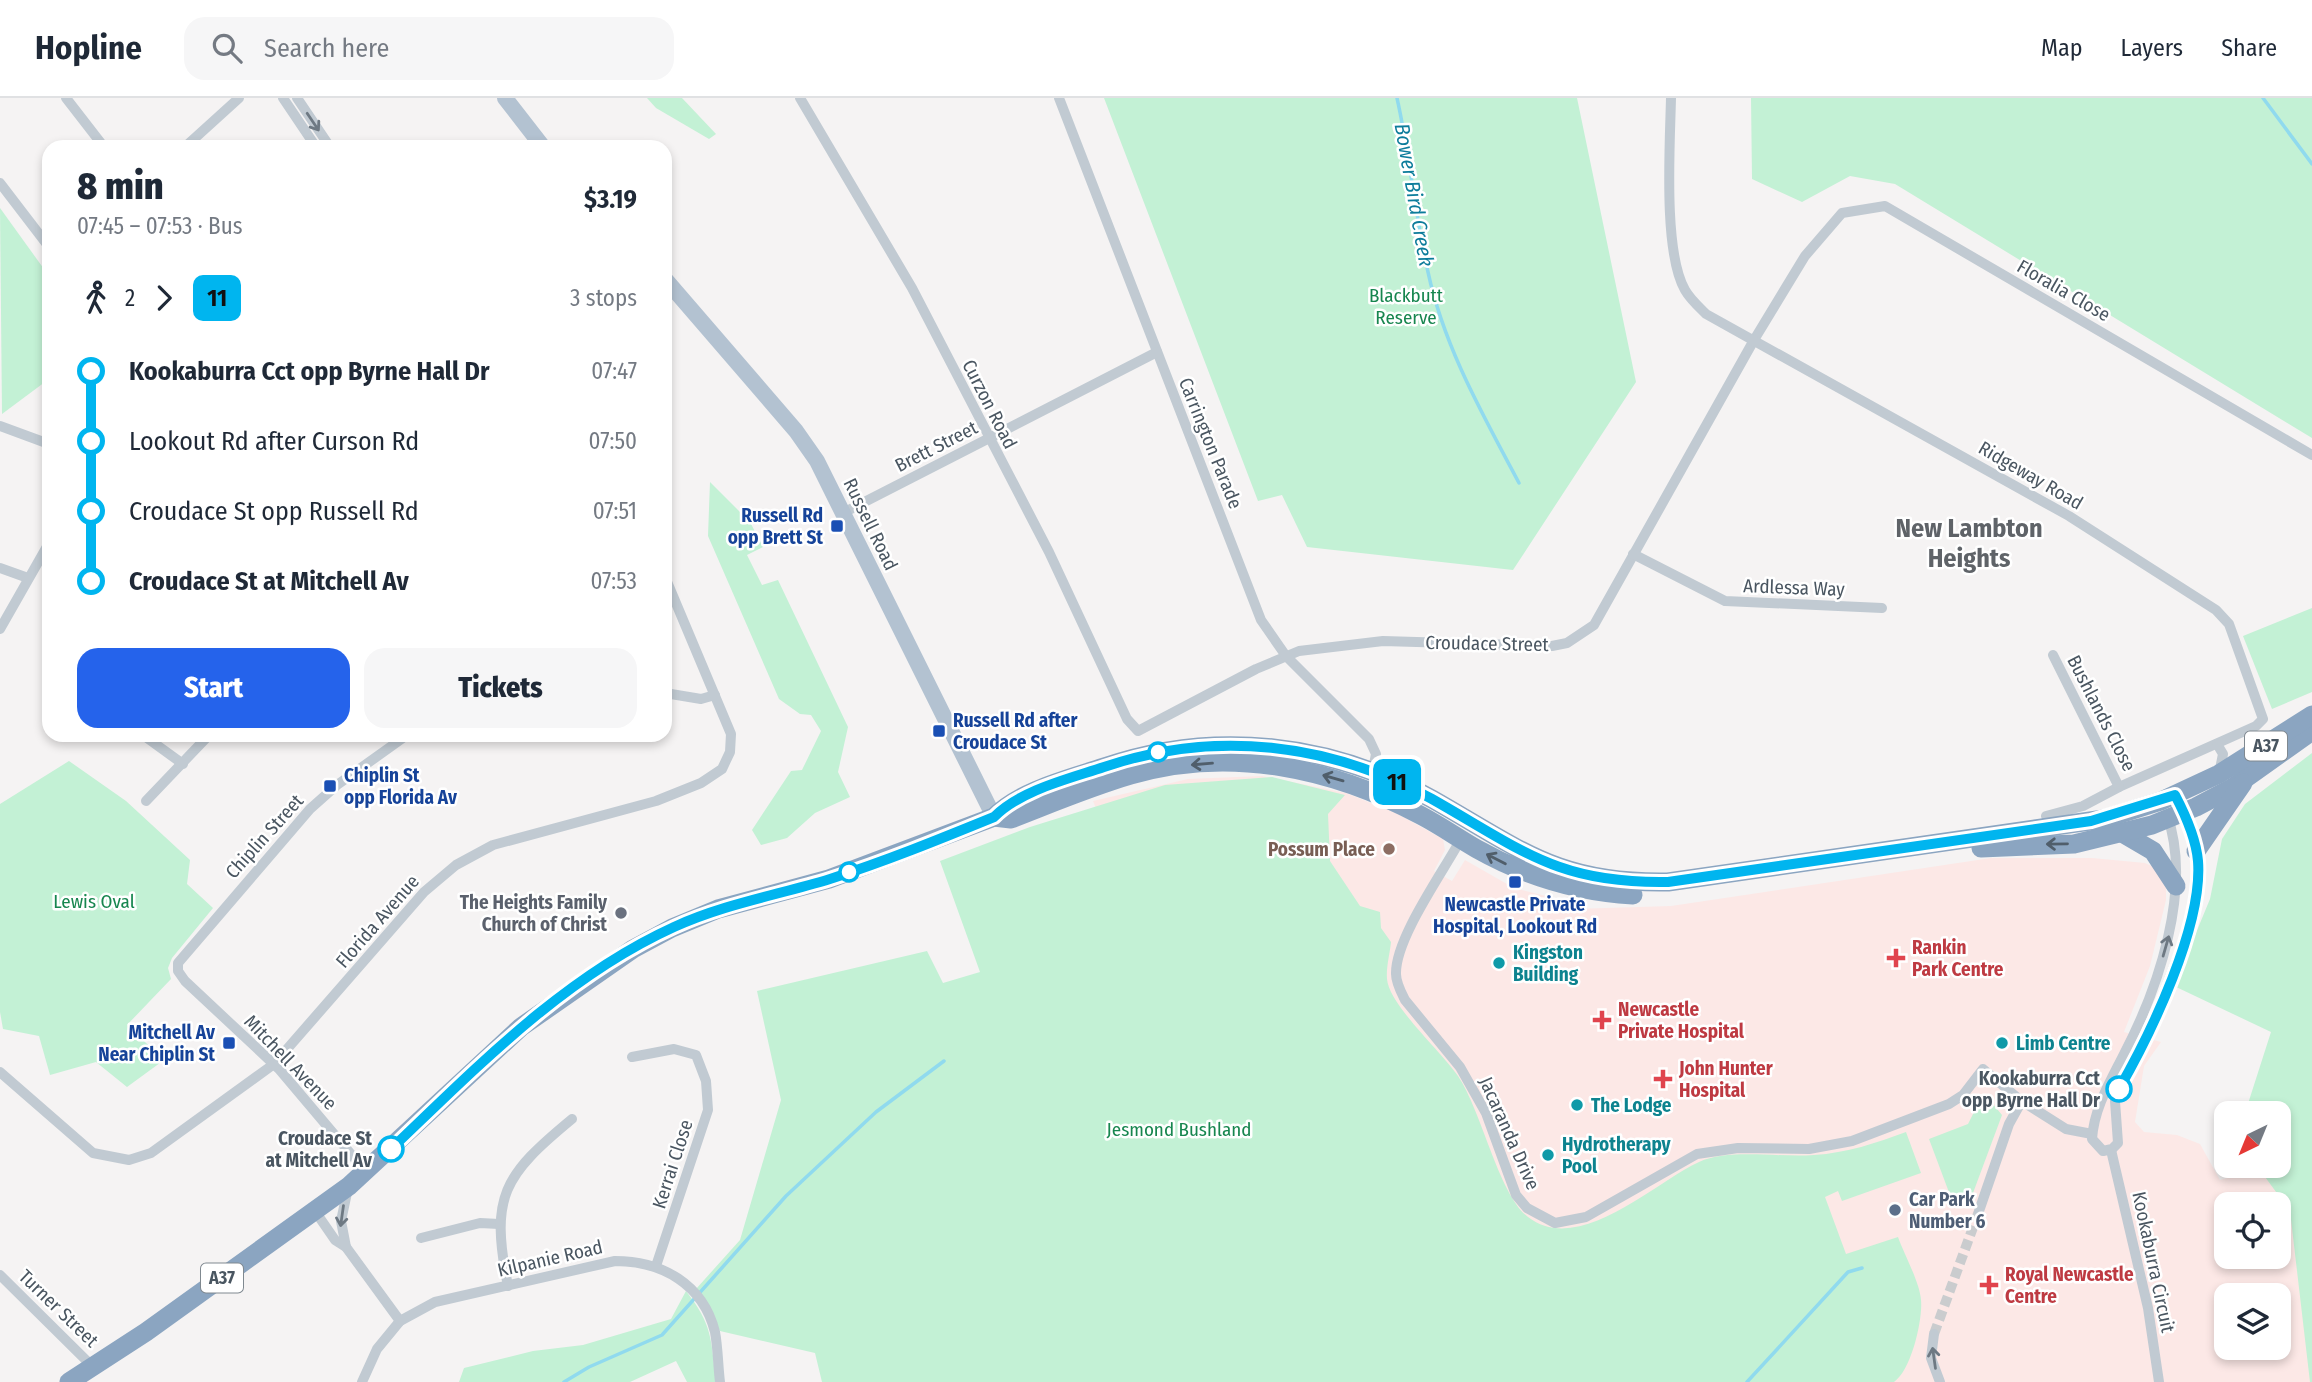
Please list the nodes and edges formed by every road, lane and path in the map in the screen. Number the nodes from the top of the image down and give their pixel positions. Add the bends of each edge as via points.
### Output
1 (66, 98) edge
2 (239, 98) edge
3 (283, 98) edge
4 (297, 98) edge
5 (505, 98) edge
6 (800, 98) edge
7 (1059, 98) edge
8 (1671, 98) edge
9 (99, 140) edge
10 (193, 140) edge
11 (311, 140) edge
12 (325, 140) edge
13 (538, 140) edge
14 (0, 183) edge
15 (42, 238) edge
16 (1805, 256) joint
17 (672, 287) edge
18 (1754, 340) junction
19 (1157, 352) junction
20 (0, 426) edge
21 (988, 439) junction
22 (42, 441) edge
23 (2312, 455) edge
24 (843, 513) junction
25 (1633, 554) junction
26 (42, 555) edge
27 (0, 568) edge
28 (28, 578) junction
29 (672, 594) edge
30 (1882, 608) dead end
31 (0, 629) edge
32 (2053, 655) dead end
33 (1286, 656) junction
34 (672, 693) edge
35 (715, 695) junction
36 (2312, 715) edge
37 (1138, 731) joint
38 (2312, 732) edge
39 (2222, 741) junction
40 (153, 742) edge
41 (203, 742) edge
42 (397, 742) edge
43 (183, 764) junction
44 (2245, 769) junction
45 (1373, 770) junction
46 (2219, 774) junction
47 (977, 782) junction
48 (2119, 787) junction
49 (1019, 800) junction
50 (146, 801) dead end
51 (2172, 807) junction
52 (2046, 816) dead end
53 (994, 817) junction
54 (1465, 830) junction
55 (2124, 834) junction
56 (2196, 850) junction
57 (2176, 886) junction
58 (185, 981) joint
59 (632, 1057) dead end
60 (274, 1064) junction
61 (0, 1072) edge
62 (2022, 1103) junction
63 (572, 1119) dead end
64 (2116, 1128) junction
65 (2094, 1131) junction
66 (2111, 1150) junction
67 (366, 1172) junction
68 (349, 1185) junction
69 (315, 1211) junction
70 (1979, 1211) tunnel mouth
71 (499, 1224) junction
72 (421, 1238) dead end
73 (346, 1247) junction
74 (656, 1266) junction
75 (0, 1275) edge
76 (508, 1286) junction
77 (400, 1321) junction
78 (1934, 1334) tunnel mouth
79 (93, 1367) junction
80 (69, 1382) edge
81 (362, 1382) edge
82 (720, 1382) edge
83 (1940, 1382) edge
84 (2159, 1382) edge

1 - 9 street
2 - 10 street
3 - 11 street
4 -> 12 street
5 - 13 main road
6 - 21 street, Curzon Road via 912,288
7 - 19 street, Carrington Parade
8 - 18 street, Ridgeway Road via 1675,267 1685,291 1706,314
14 - 15 street
16 - 18 street, Croudace Street
16 - 23 street, Floralia Close via 1842,213 1885,206
17 - 24 main road, Russell Road via 804,440
18 - 25 street, Croudace Street
18 - 39 street, Ridgeway Road via 2069,516 2216,610 2228,624 2263,719
19 - 21 street, Brett Street
19 - 33 street, Carrington Parade via 1261,620
20 - 22 street
21 - 24 street, Brett Street
21 - 37 street, Curzon Road via 1049,552 1127,719
24 - 47 main road, Russell Road
25 - 30 street, Ardlessa Way via 1725,601
25 - 33 street, Croudace Street via 1594,625 1567,643 1373,641 1316,647
26 - 28 street
27 - 28 street
28 - 31 street
29 - 35 street, Florida Avenue
32 - 48 street, Bushlands Close
33 - 37 street, Croudace Street
33 - 45 street, Carrington Parade via 1369,739 1376,754
34 - 35 street via 701,699
35 - 60 street, Florida Avenue via 731,743 727,761 713,778 656,801 474,853 425,892
36 - 44 highway, A37
38 - 44 highway, A37
39 - 44 street
39 - 46 street
39 - 48 street, Ridgeway Road
40 - 43 street
41 - 43 street
42 - 58 street, Chiplin Street via 323,796 295,825 180,959 178,971
43 - 50 street
44 - 46 highway, A37
44 - 51 highway, A37
44 - 56 highway via 2232,802
45 - 49 highway, A37 via 1317,753 1226,744 1187,746 1123,760
45 - 54 highway, A37
46 - 51 highway, A37
47 - 49 main road via 996,795
47 - 53 main road, Russell Road
48 - 52 street, Ridgeway Road via 2083,806
49 - 53 highway, A37
51 - 54 highway, A37 via 1668,882 1629,883 1559,869
51 - 55 highway, A37
51 - 56 street
51 - 57 street
54 -> 53 highway, A37 via 1351,783 1310,771 1244,764 1179,766 1132,775 1011,819
53 - 67 highway, A37 via 840,875 718,909 633,949 521,1027
55 -> 54 highway, A37 via 2074,844 1966,850 1669,895 1632,895 1593,892 1512,867
54 - 62 street, Jacaranda Drive via 1403,943 1398,987 1467,1079 1486,1113 1516,1195 1527,1208 1555,1223 1586,1217 1697,1154 1738,1148 1809,1149 1852,1141 1949,1104 1963,1095 1983,1069
55 - 57 highway via 2154,850
56 - 64 street via 2193,918 2151,1025 2119,1089
65 -> 57 street via 2097,1108 2157,978
58 - 60 street, Mitchell Avenue
59 - 74 street, Kerrai Close via 674,1048 696,1055 708,1095 701,1137
60 - 61 street, Florida Avenue via 161,1147 130,1160 93,1153
60 - 67 street, Mitchell Avenue
62 - 65 street via 2066,1129
62 - 70 street via 2009,1124
63 - 71 street via 522,1163 506,1192
64 - 65 street via 2104,1124
64 - 66 street via 2119,1140
65 - 66 street via 2096,1147
66 - 84 street, Kookaburra Circuit via 2148,1308
67 - 68 highway, A37
68 - 69 highway, A37
68 -> 73 street via 341,1221
69 - 73 street via 335,1240
69 - 79 highway, A37
71 - 72 street via 480,1223
71 - 76 street
73 - 77 street
74 - 76 street, Kilpanie Road via 615,1261
74 - 82 street, Kilpanie Road via 682,1280 704,1304 715,1332
75 - 79 street, Turner Street
76 - 77 street, Kilpanie Road via 435,1302
77 - 81 street via 377,1349
83 -> 78 street via 1931,1358
79 - 80 highway, A37

